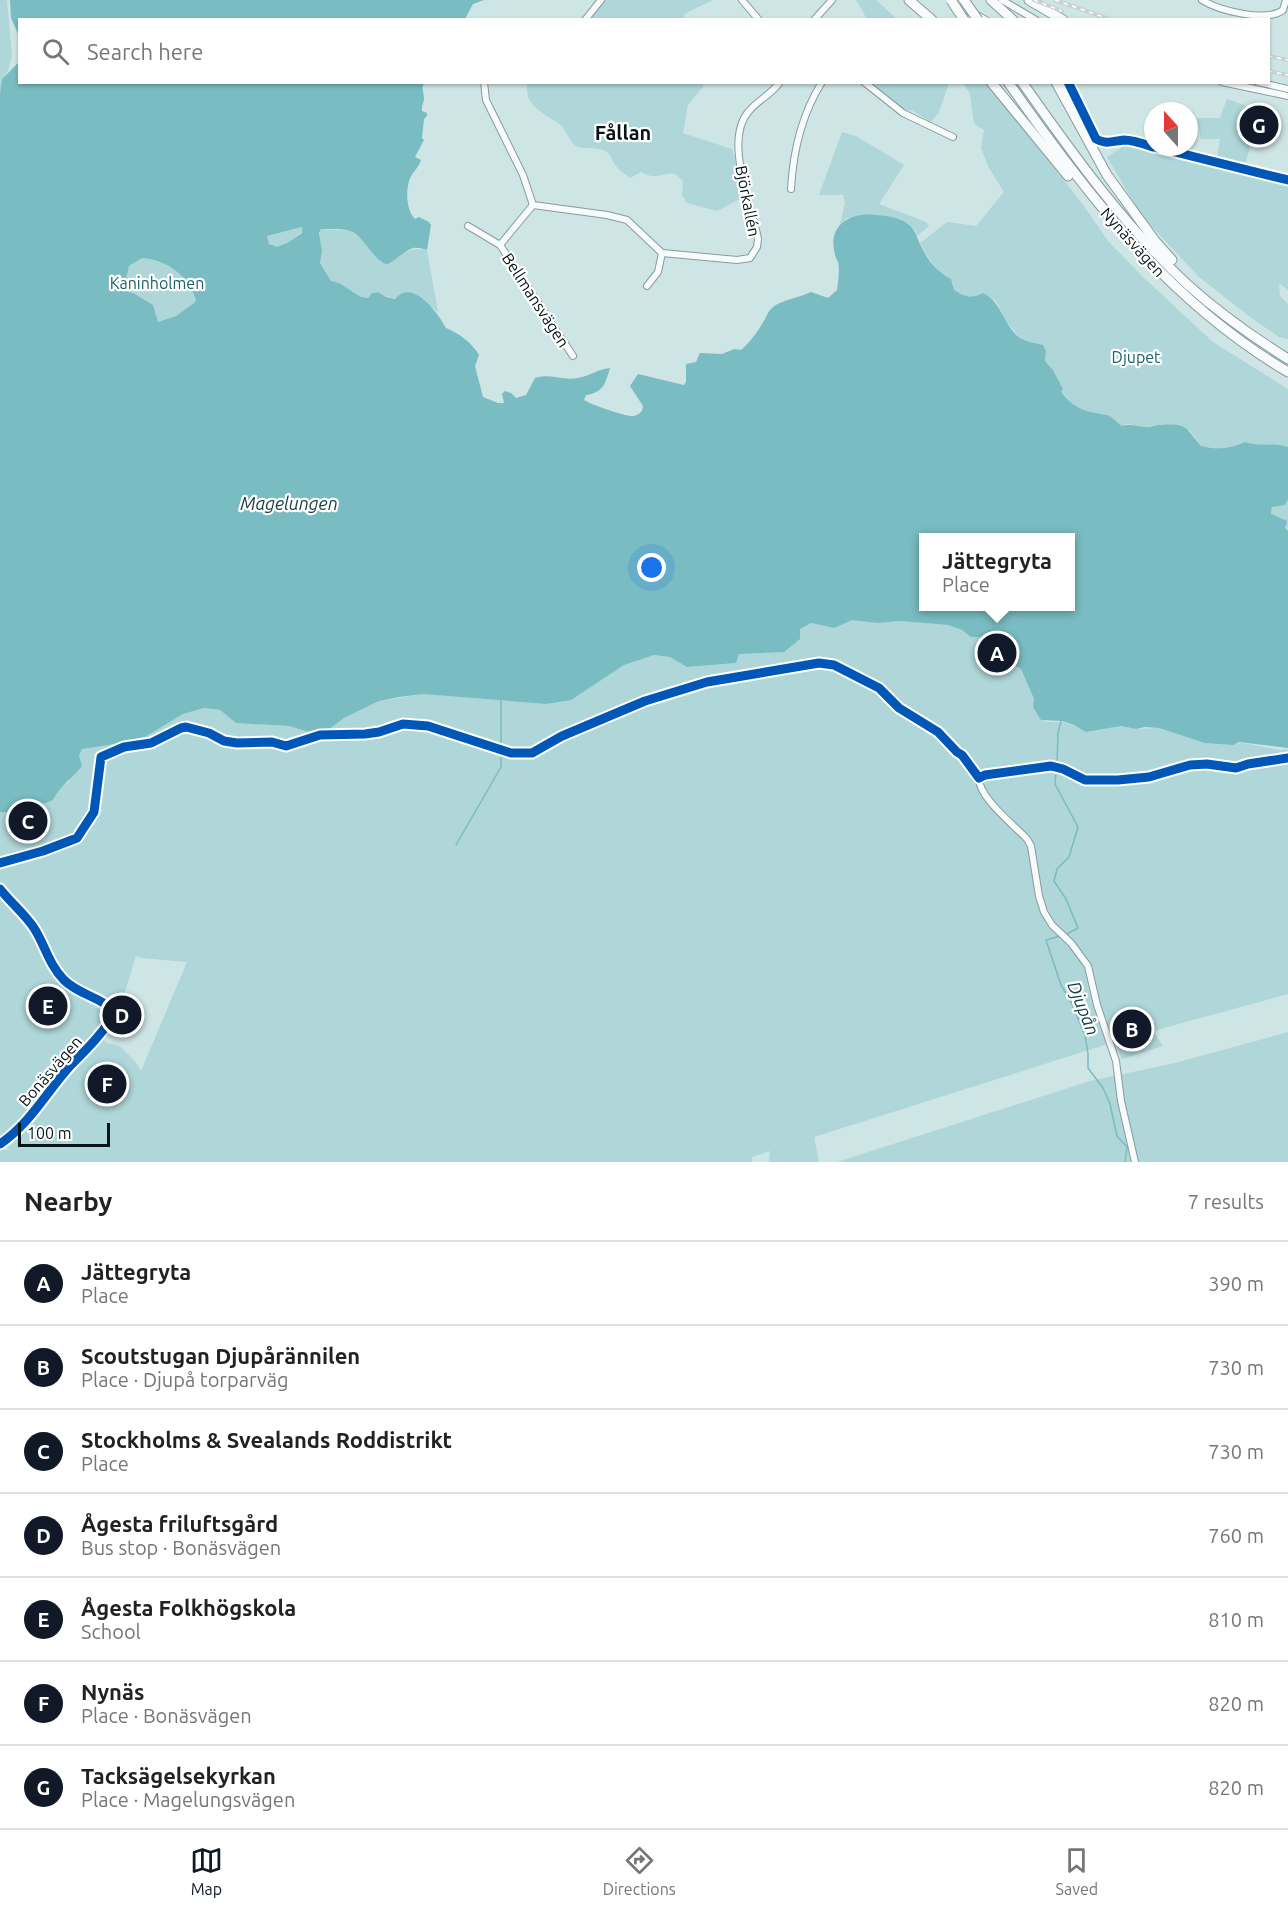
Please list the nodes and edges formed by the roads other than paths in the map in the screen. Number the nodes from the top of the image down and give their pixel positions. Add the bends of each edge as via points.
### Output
1 (601, 0) edge
2 (742, 0) edge
3 (832, 0) edge
4 (909, 0) edge
5 (949, 0) edge
6 (964, 0) edge
7 (991, 0) edge
8 (1002, 0) edge
9 (1029, 0) edge
10 (1202, 0) edge
11 (1286, 0) edge
12 (587, 18) edge
13 (757, 18) edge
14 (816, 18) edge
15 (930, 18) edge
16 (962, 18) edge
17 (977, 18) edge
18 (982, 18) edge
19 (1011, 18) edge
20 (1033, 18) edge
21 (1060, 18) edge
22 (484, 84) edge
23 (778, 84) edge
24 (821, 84) edge
25 (867, 84) edge
26 (994, 84) edge
27 (1009, 84) edge
28 (1023, 84) edge
29 (1057, 84) edge
30 (1231, 84) edge
31 (1267, 84) edge
32 (1288, 89) edge
33 (1288, 96) edge
34 (952, 137) dead end
35 (1111, 143) dead end
36 (1144, 144) edge
37 (1191, 156) edge
38 (1288, 180) edge
39 (790, 189) dead end
40 (533, 205) junction
41 (468, 226) dead end
42 (1119, 229) junction
43 (500, 245) junction
44 (662, 253) junction
45 (646, 286) dead end
46 (1214, 307) junction
47 (573, 356) dead end
48 (1288, 359) edge
49 (1288, 372) edge
50 (1288, 758) edge
51 (116, 1012) dead end
52 (0, 1144) edge
53 (1135, 1162) edge

1 - 12 street
2 - 13 street
3 - 14 street
4 - 15 highway
5 - 16 highway, bridge
5 - 18 street
6 - 17 highway, bridge
7 - 19 highway
8 - 20 street
9 - 21 highway
10 - 11 street via 1220,10 1270,16 1283,10
22 - 40 street via 486,100 523,175
23 - 44 street, Björkallén via 748,112 739,133 738,149 758,239 753,254 737,260
24 - 39 street via 803,120
25 - 34 street via 903,113
26 - 42 highway via 1079,190
27 - 42 highway, Nynäsvägen
28 - 46 highway, Nynäsvägen via 1127,221
29 - 46 highway via 1128,205
30 - 33 street
31 - 32 street
35 - 36 street via 1126,140
37 - 38 street
40 - 43 street
40 - 44 street via 627,220
41 - 43 street, Bellmansvägen
42 - 49 highway, Nynäsvägen via 1179,292 1246,345
43 - 47 street, Bellmansvägen
44 - 45 street via 658,272
46 - 48 highway, Nynäsvägen
50 - 53 street via 1236,768 1190,765 1149,777 1118,780 1085,780 1051,766 979,778 981,790 1031,846 1044,912 1088,966 1116,1061
51 - 52 street, Bonäsvägen via 103,1033 71,1065 25,1123

